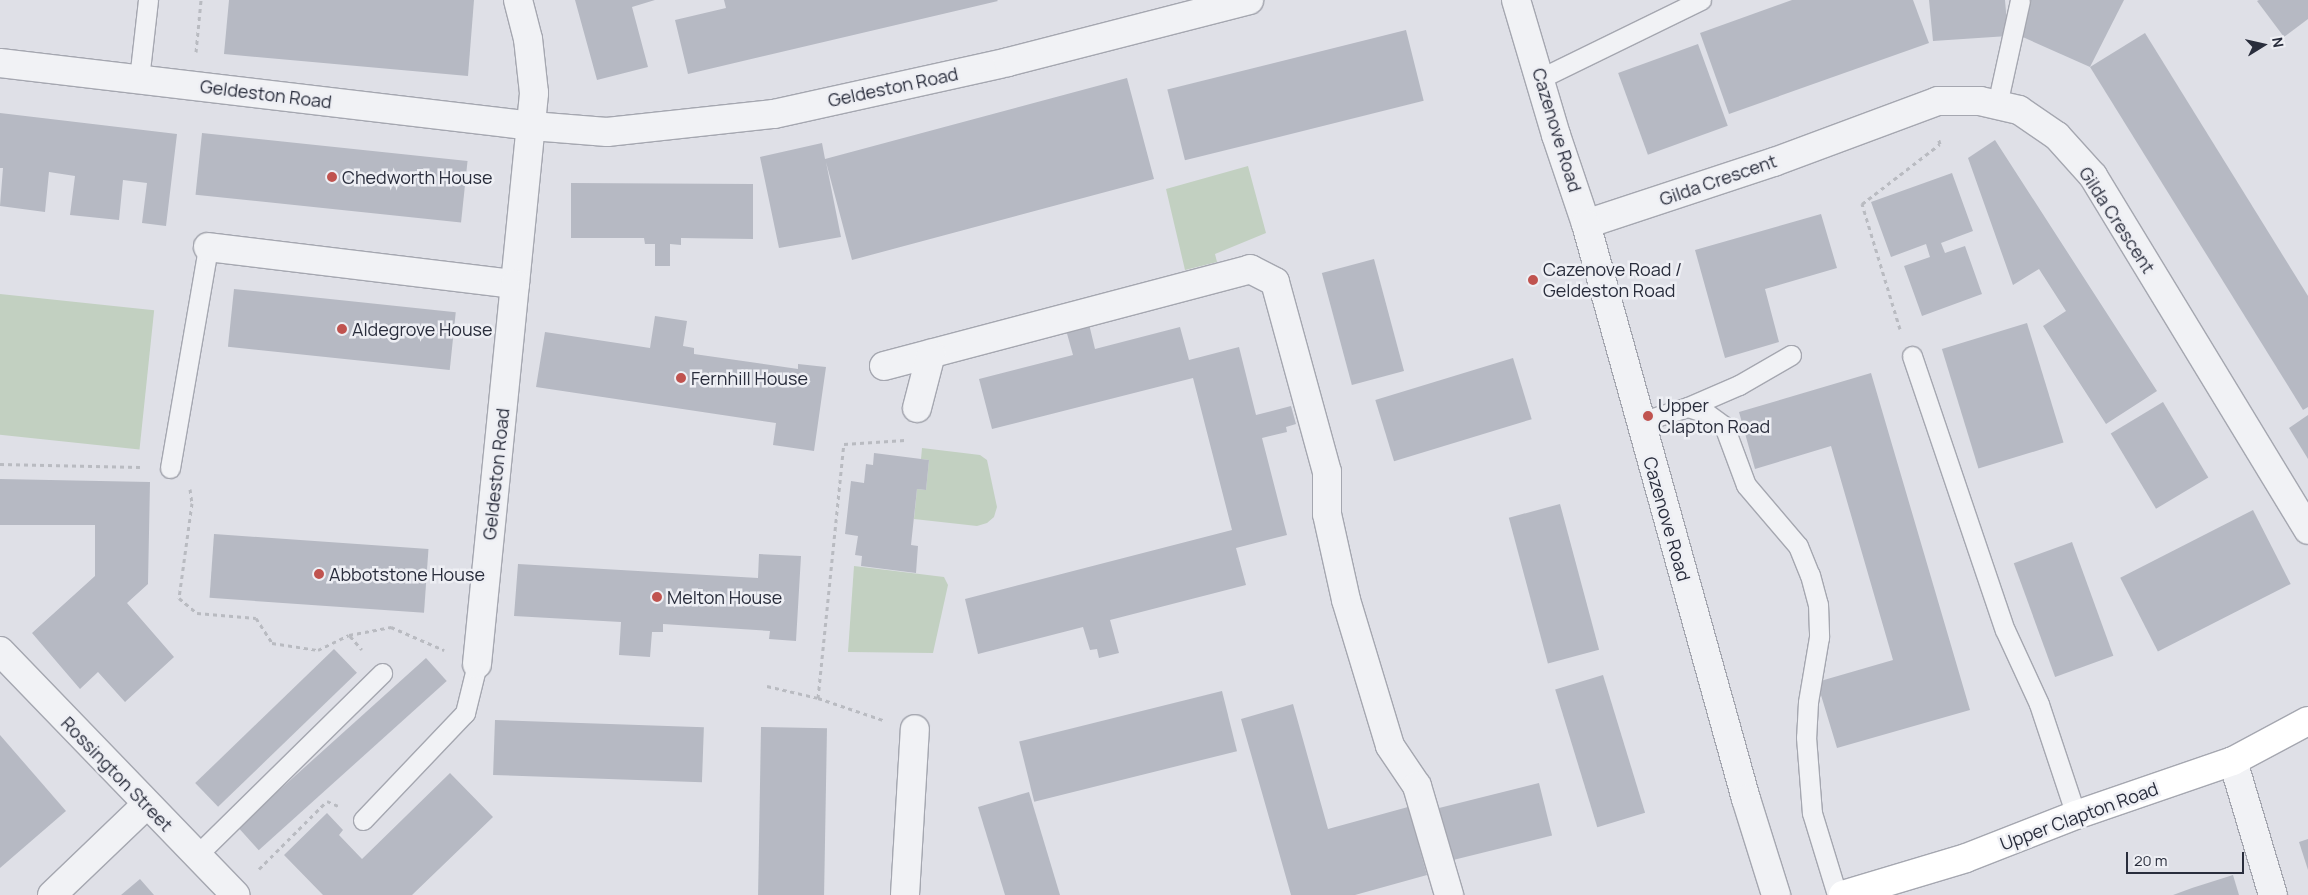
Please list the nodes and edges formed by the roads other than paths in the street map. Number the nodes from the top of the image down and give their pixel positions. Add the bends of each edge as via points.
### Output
1 (148, 0) edge
2 (518, 0) edge
3 (1249, 0) edge
4 (1516, 0) edge
5 (1701, 0) edge
6 (2020, 0) edge
7 (0, 62) edge
8 (1540, 78) junction
9 (139, 79) junction
10 (1997, 105) junction
11 (532, 126) junction
12 (1586, 224) junction
13 (208, 247) joint
14 (516, 284) junction
15 (931, 354) junction
16 (1791, 355) dead end
17 (1912, 356) road end
18 (884, 366) dead end
19 (1688, 407) junction
20 (916, 408) road end
21 (1640, 422) junction
22 (170, 468) road end
23 (2308, 530) edge
24 (0, 651) edge
25 (477, 664) joint
26 (382, 673) dead end
27 (2308, 721) edge
28 (914, 729) road end
29 (2233, 761) junction
30 (146, 805) junction
31 (2076, 815) junction
32 (363, 820) road end
33 (196, 856) junction
34 (235, 894) edge
35 (52, 895) edge
36 (905, 895) edge
37 (1449, 895) edge
38 (1776, 895) edge
39 (1838, 895) edge
40 (1843, 895) edge
41 (2273, 895) edge

1 - 9 lane
2 - 11 street via 528,40 534,93
3 - 11 street, Geldeston Road via 1008,62 774,114 607,132
4 - 8 street, Cazenove Road
5 - 8 lane
6 - 10 lane
7 - 9 street, Geldeston Road
8 - 12 street, Cazenove Road
9 - 11 street, Geldeston Road
10 - 12 street, Gilda Crescent via 1980,101 1938,101 1774,162
10 - 23 street, Gilda Crescent via 2019,110 2057,136 2093,176
11 - 14 street, Geldeston Road
12 - 21 street, Cazenove Road
13 - 14 street
13 - 22 lane
14 - 25 street, Geldeston Road
15 - 18 street
15 - 20 street
15 - 37 street via 1250,270 1275,282 1328,472 1327,514 1346,600 1390,746 1417,786
16 - 19 lane via 1739,385
17 - 31 lane via 2005,630 2039,704
19 - 21 lane
19 - 39 lane via 1706,413 1724,426 1746,485 1798,546 1810,575 1818,604 1819,637 1808,702 1807,747 1812,813
21 - 38 street, Cazenove Road
24 - 30 street, Rossington Street
25 - 32 lane via 465,713
26 - 33 lane
27 - 29 highway, Upper Clapton Road
28 - 36 street
29 - 31 highway, Upper Clapton Road
29 - 41 street
30 - 33 street, Rossington Street
30 - 35 street
31 - 40 highway, Upper Clapton Road via 1966,858
33 - 34 street, Rossington Street

